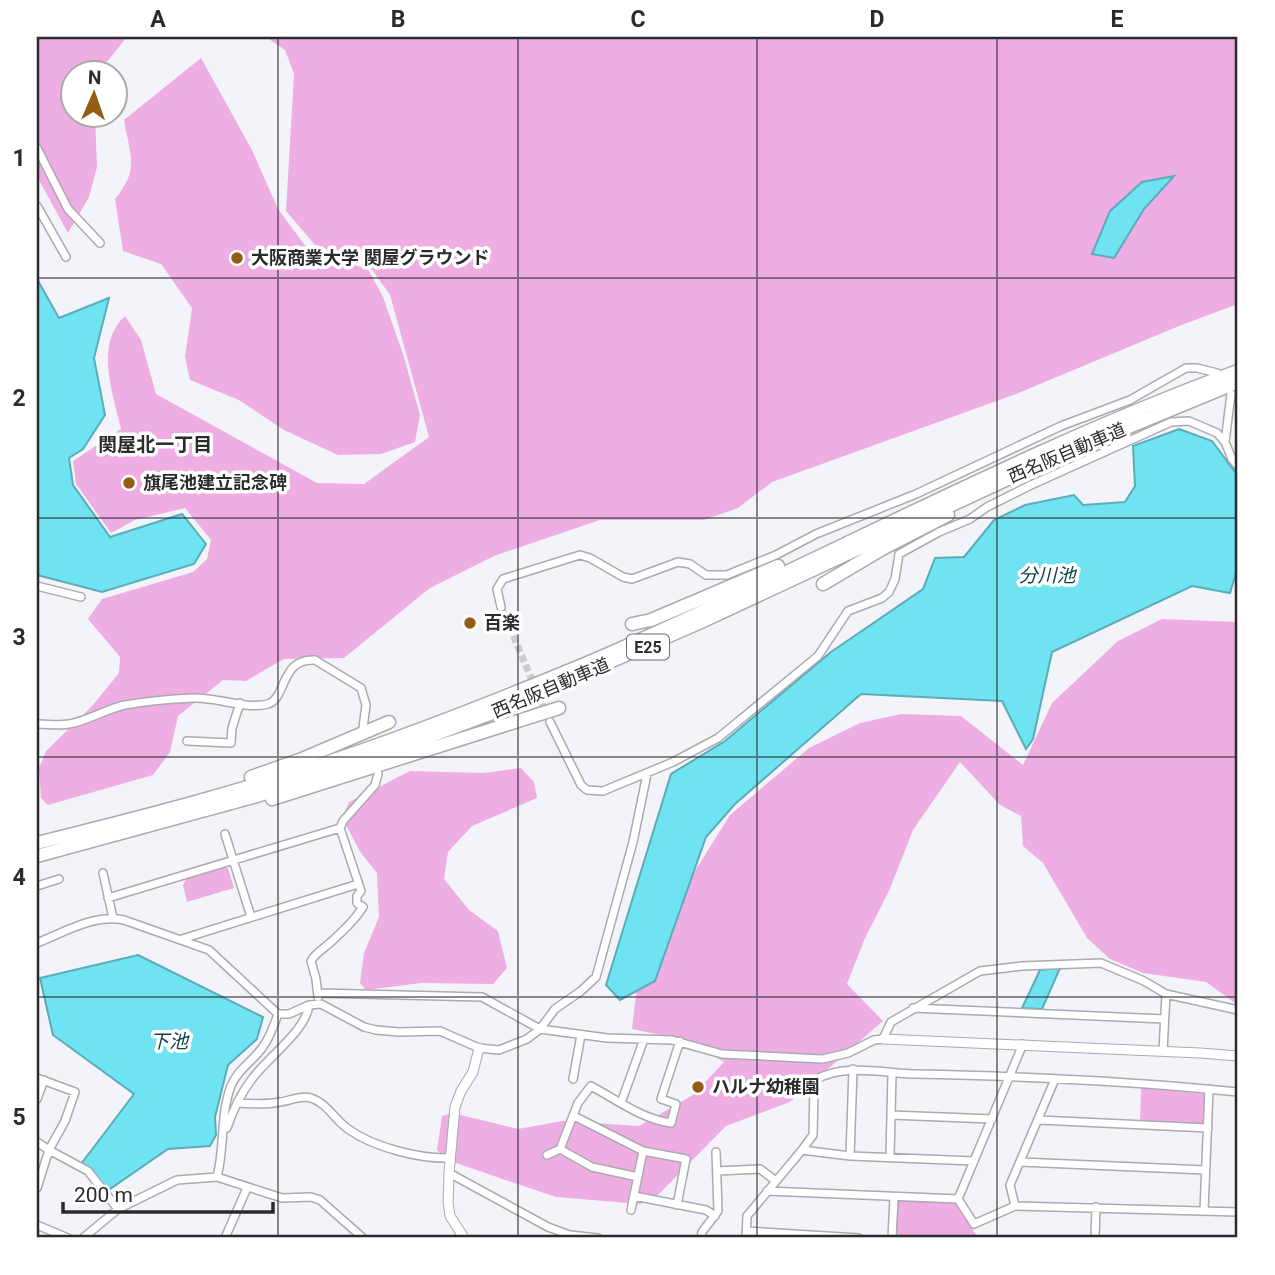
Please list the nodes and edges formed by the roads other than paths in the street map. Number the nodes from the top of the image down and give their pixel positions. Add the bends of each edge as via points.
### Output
1 (37, 148) edge
2 (37, 206) edge
3 (100, 243) dead end
4 (66, 257) dead end
5 (1238, 371) edge
6 (1217, 373) dead end
7 (1235, 388) edge
8 (1225, 442) junction
9 (1238, 466) edge
10 (978, 491) junction
11 (889, 522) junction
12 (823, 584) dead end
13 (37, 586) edge
14 (81, 597) dead end
15 (502, 607) tunnel mouth
16 (632, 624) dead end
17 (240, 703) junction
18 (559, 708) dead end
19 (389, 722) dead end
20 (550, 722) tunnel mouth
21 (37, 724) edge
22 (363, 728) dead end
23 (187, 741) dead end
24 (647, 774) junction
25 (378, 775) dead end
26 (257, 796) junction
27 (181, 806) junction
28 (340, 828) junction
29 (225, 834) dead end
30 (37, 843) edge
31 (37, 856) edge
32 (235, 861) junction
33 (103, 873) dead end
34 (59, 879) dead end
35 (358, 884) junction
36 (37, 886) edge
37 (108, 898) junction
38 (251, 917) junction
39 (113, 918) junction
40 (181, 939) junction
41 (37, 943) edge
42 (319, 993) junction
43 (1166, 994) junction
44 (312, 1005) junction
45 (913, 1007) junction
46 (1238, 1010) edge
47 (278, 1014) junction
48 (1164, 1019) junction
49 (540, 1028) junction
50 (581, 1035) junction
51 (644, 1039) junction
52 (883, 1039) junction
53 (680, 1041) junction
54 (1023, 1044) junction
55 (479, 1048) junction
56 (1163, 1051) junction
57 (1238, 1056) edge
58 (853, 1069) junction
59 (892, 1074) junction
60 (1011, 1076) junction
61 (40, 1079) edge
62 (573, 1079) dead end
63 (1055, 1079) junction
64 (1209, 1089) junction
65 (1238, 1092) edge
66 (37, 1099) edge
67 (237, 1103) junction
68 (621, 1103) junction
69 (891, 1115) junction
70 (573, 1116) junction
71 (992, 1119) junction
72 (1039, 1120) junction
73 (1208, 1128) junction
74 (223, 1138) junction
75 (37, 1143) edge
76 (560, 1149) junction
77 (48, 1150) junction
78 (802, 1150) junction
79 (643, 1151) junction
80 (716, 1152) dead end
81 (547, 1155) dead end
82 (850, 1156) junction
83 (890, 1157) junction
84 (450, 1158) junction
85 (974, 1161) junction
86 (1021, 1162) junction
87 (1205, 1170) junction
88 (717, 1171) junction
89 (449, 1173) junction
90 (218, 1177) junction
91 (638, 1177) junction
92 (776, 1181) junction
93 (37, 1188) edge
94 (247, 1188) junction
95 (767, 1191) junction
96 (634, 1196) junction
97 (894, 1198) junction
98 (958, 1199) junction
99 (677, 1205) junction
100 (1015, 1206) junction
101 (1096, 1207) junction
102 (118, 1209) junction
103 (631, 1210) dead end
104 (1204, 1211) junction
105 (1238, 1212) edge
106 (715, 1216) junction
107 (37, 1225) edge
108 (746, 1235) edge
109 (68, 1238) edge
110 (83, 1238) edge
111 (225, 1238) edge
112 (363, 1238) edge
113 (464, 1238) edge
114 (598, 1238) edge
115 (701, 1238) edge
116 (859, 1238) edge
117 (892, 1238) edge
118 (1095, 1238) edge

1 - 3 street via 68,209
2 - 4 street
5 - 11 highway, 西名阪自動車道 / E25 via 1038,452
6 - 15 street via 1185,368 1138,397 1061,426 736,572 706,575 678,562 632,579 580,555 503,579 497,589
7 - 8 street
7 - 10 highway, 西名阪自動車道 / E25 via 1096,439
8 - 9 street
8 - 24 street via 1200,424 1171,422 987,506 970,519 902,551 889,593 848,611 807,666 718,738
10 - 12 highway via 970,503
10 - 26 highway, 西名阪自動車道 / E25 via 559,685 394,750
11 - 16 highway via 881,520 651,620
11 - 27 highway, 西名阪自動車道 / E25 via 520,690 338,759
13 - 14 street
17 - 21 street via 209,698 126,705 70,724
17 - 22 street via 259,705 276,700 287,674 315,660 361,688 366,705
17 - 23 street via 231,743
18 - 26 highway via 268,800
19 - 27 highway via 186,800
20 - 24 street via 587,790 603,790
24 - 49 street via 600,967 589,984 555,1009
25 - 28 street
26 - 31 highway, 西名阪自動車道 / E25
27 - 30 highway, 西名阪自動車道 / E25
28 - 32 street
28 - 35 street
29 - 32 street
32 - 37 street
32 - 38 street
33 - 37 street
34 - 36 street
35 - 38 street
35 - 42 street via 357,903 363,907 352,924 319,949 311,961
37 - 39 street
38 - 40 street
39 - 40 street
39 - 41 street via 95,919
40 - 47 street via 217,955
42 - 44 street
42 - 49 street via 482,997
43 - 45 street via 1101,963 1022,966 980,971
43 - 46 street
43 - 48 street
44 - 47 street
44 - 55 street via 330,1007 376,1030 440,1031
44 - 67 street
45 - 48 street
45 - 52 street via 891,1022
47 - 74 street via 263,1047 231,1086
48 - 56 street
49 - 50 street
49 - 55 street via 508,1047
50 - 51 street
50 - 62 street
51 - 53 street
51 - 68 street
52 - 53 street via 836,1056 811,1059 714,1054
52 - 54 street
53 - 68 street via 661,1099 676,1104 671,1123 654,1121
54 - 56 street
54 - 60 street
55 - 84 street via 455,1107
56 - 57 street
58 - 59 street
58 - 78 street via 815,1080 814,1130
58 - 82 street
59 - 60 street
59 - 69 street
60 - 63 street
60 - 71 street
61 - 66 street
61 - 77 street via 75,1093
63 - 64 street
63 - 72 street
64 - 65 street
64 - 73 street
67 - 74 street
67 - 84 street via 309,1098 362,1136 421,1157
68 - 70 street via 591,1086
69 - 71 street
69 - 83 street
70 - 76 street
70 - 79 street
71 - 85 street
72 - 73 street
72 - 86 street
73 - 87 street
74 - 90 street
75 - 77 street
76 - 81 street
76 - 91 street via 592,1167
77 - 93 street
77 - 102 street via 88,1171
78 - 82 street
78 - 92 street
79 - 91 street
79 - 99 street via 686,1159
80 - 88 street
82 - 83 street
83 - 85 street
84 - 89 street
85 - 98 street
86 - 87 street
86 - 100 street via 1010,1185
87 - 104 street
88 - 92 street via 760,1169
88 - 106 street
89 - 113 street via 450,1216
89 - 114 street via 548,1227
90 - 94 street
90 - 102 street via 177,1180
91 - 96 street
92 - 95 street
94 - 111 street
94 - 112 street via 282,1198 320,1200
95 - 97 street
95 - 108 street via 747,1216
96 - 99 street
96 - 103 street
97 - 98 street
97 - 117 street
98 - 100 street via 974,1224
99 - 106 street
100 - 101 street
101 - 104 street
101 - 118 street
102 - 110 street
104 - 105 street
106 - 115 street
107 - 109 street
108 - 116 street

